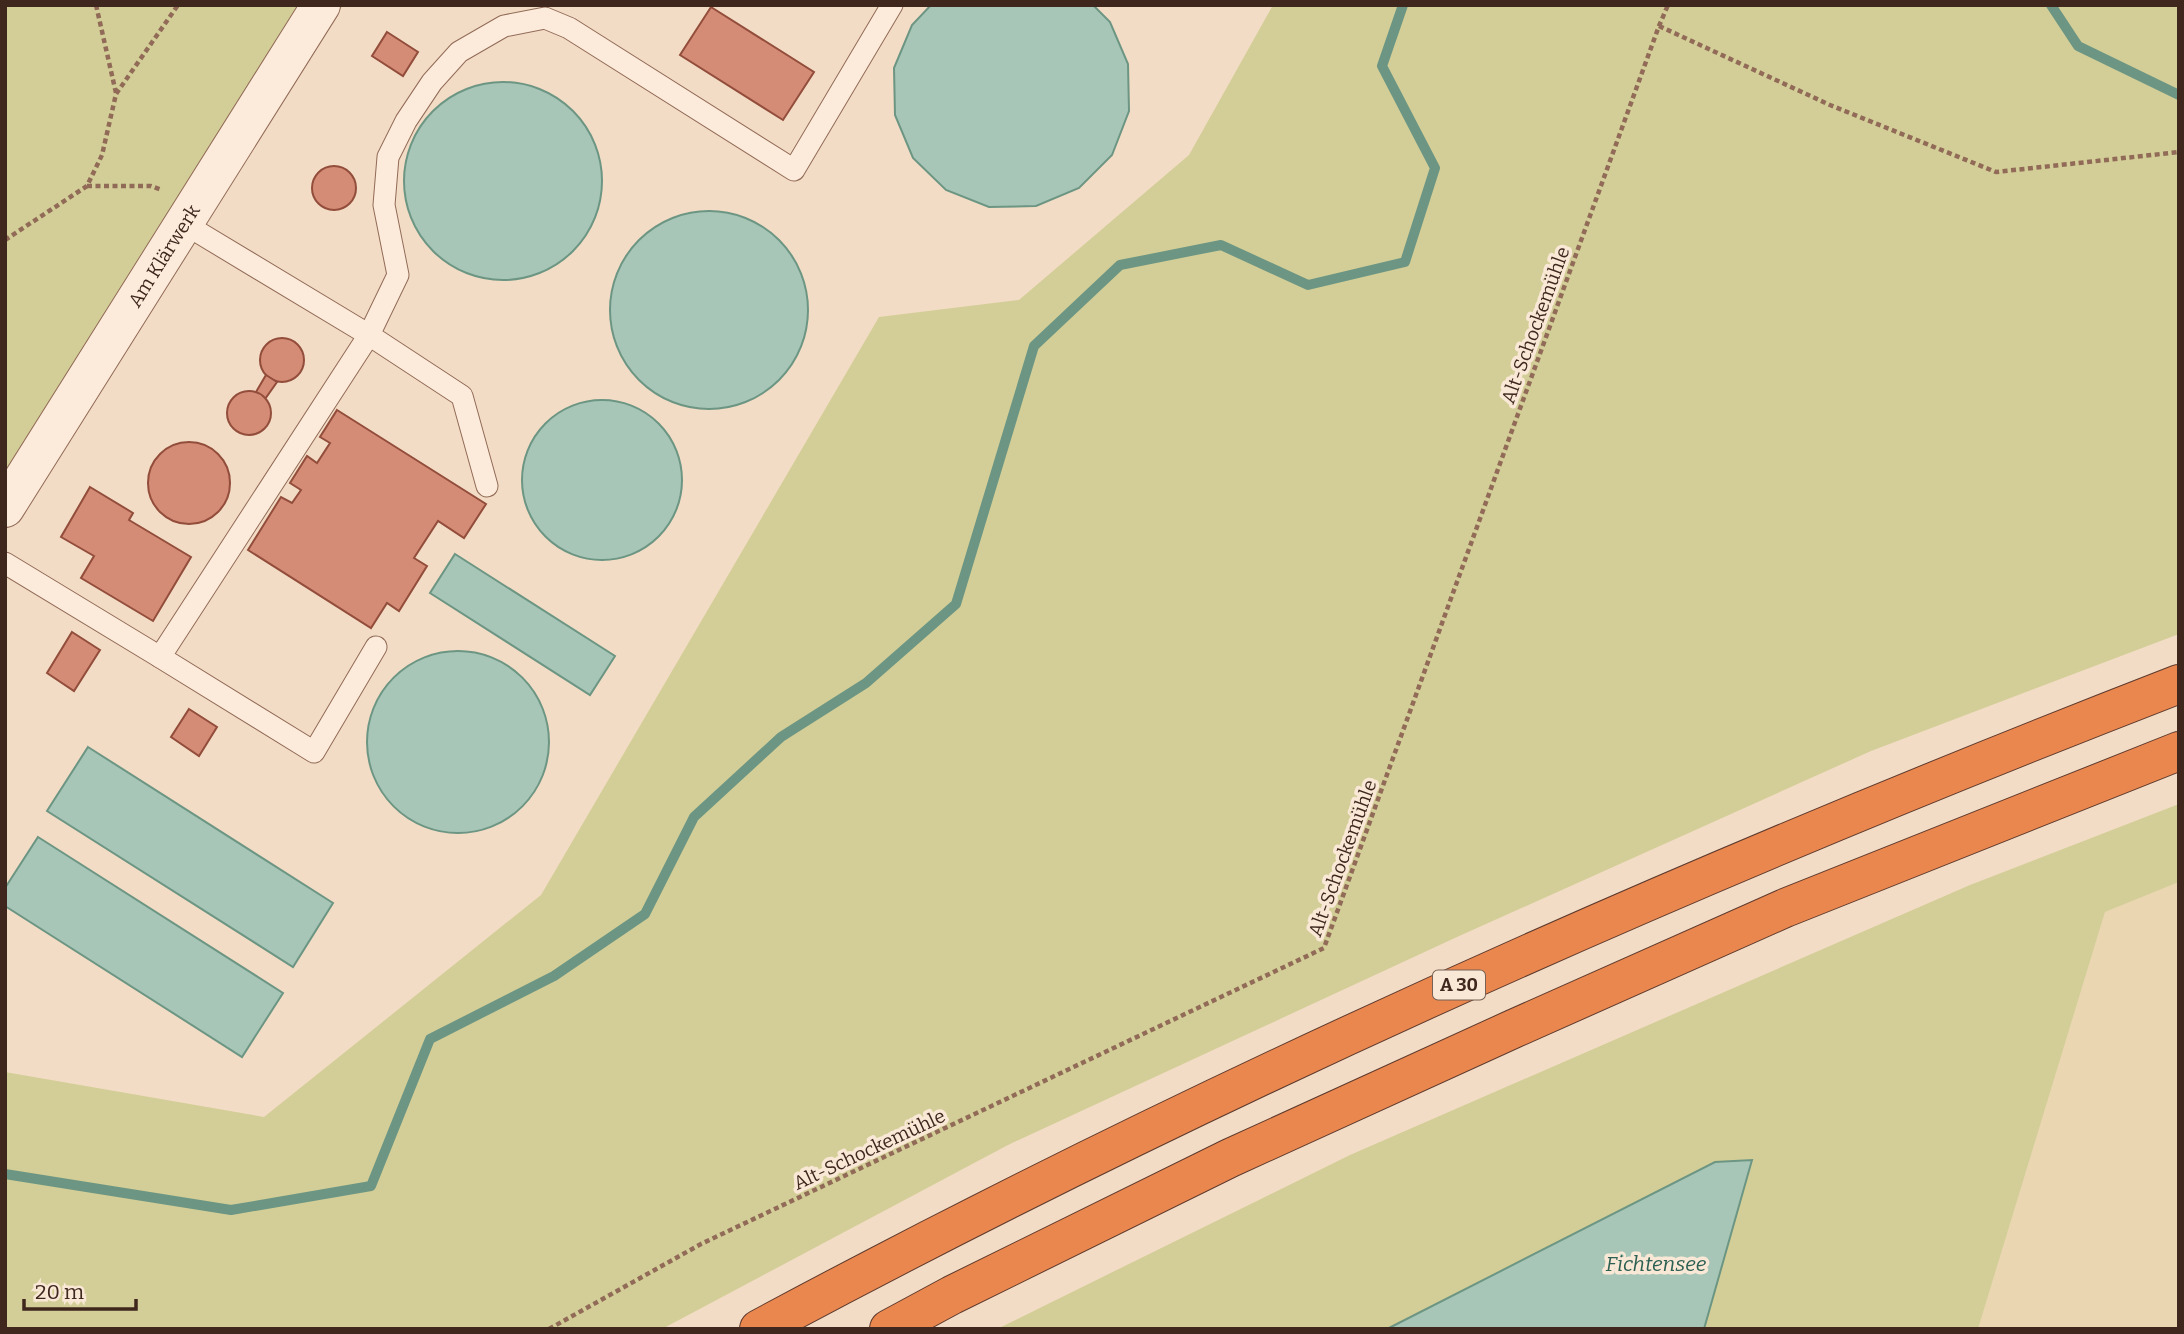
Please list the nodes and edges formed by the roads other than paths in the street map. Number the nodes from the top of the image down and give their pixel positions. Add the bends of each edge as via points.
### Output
1 (321, 5) edge
2 (892, 5) edge
3 (190, 213) junction
4 (369, 335) junction
5 (488, 486) dead end
6 (5, 508) edge
7 (5, 563) edge
8 (376, 647) dead end
9 (160, 657) junction
10 (2179, 684) edge
11 (2179, 751) edge
12 (759, 1329) edge
13 (889, 1329) edge

1 - 3 street, Am Klärwerk
2 - 4 lane via 794,170 569,28 545,18 504,26 459,52 425,91 388,157 384,205 398,275
3 - 4 lane
3 - 6 street, Am Klärwerk
4 - 5 lane via 462,396
4 - 9 lane
7 - 9 lane
8 - 9 lane via 314,752
10 - 12 highway, A 30 via 1781,844 1493,969 937,1234
11 - 13 highway via 1785,908 1513,1029 1230,1158

